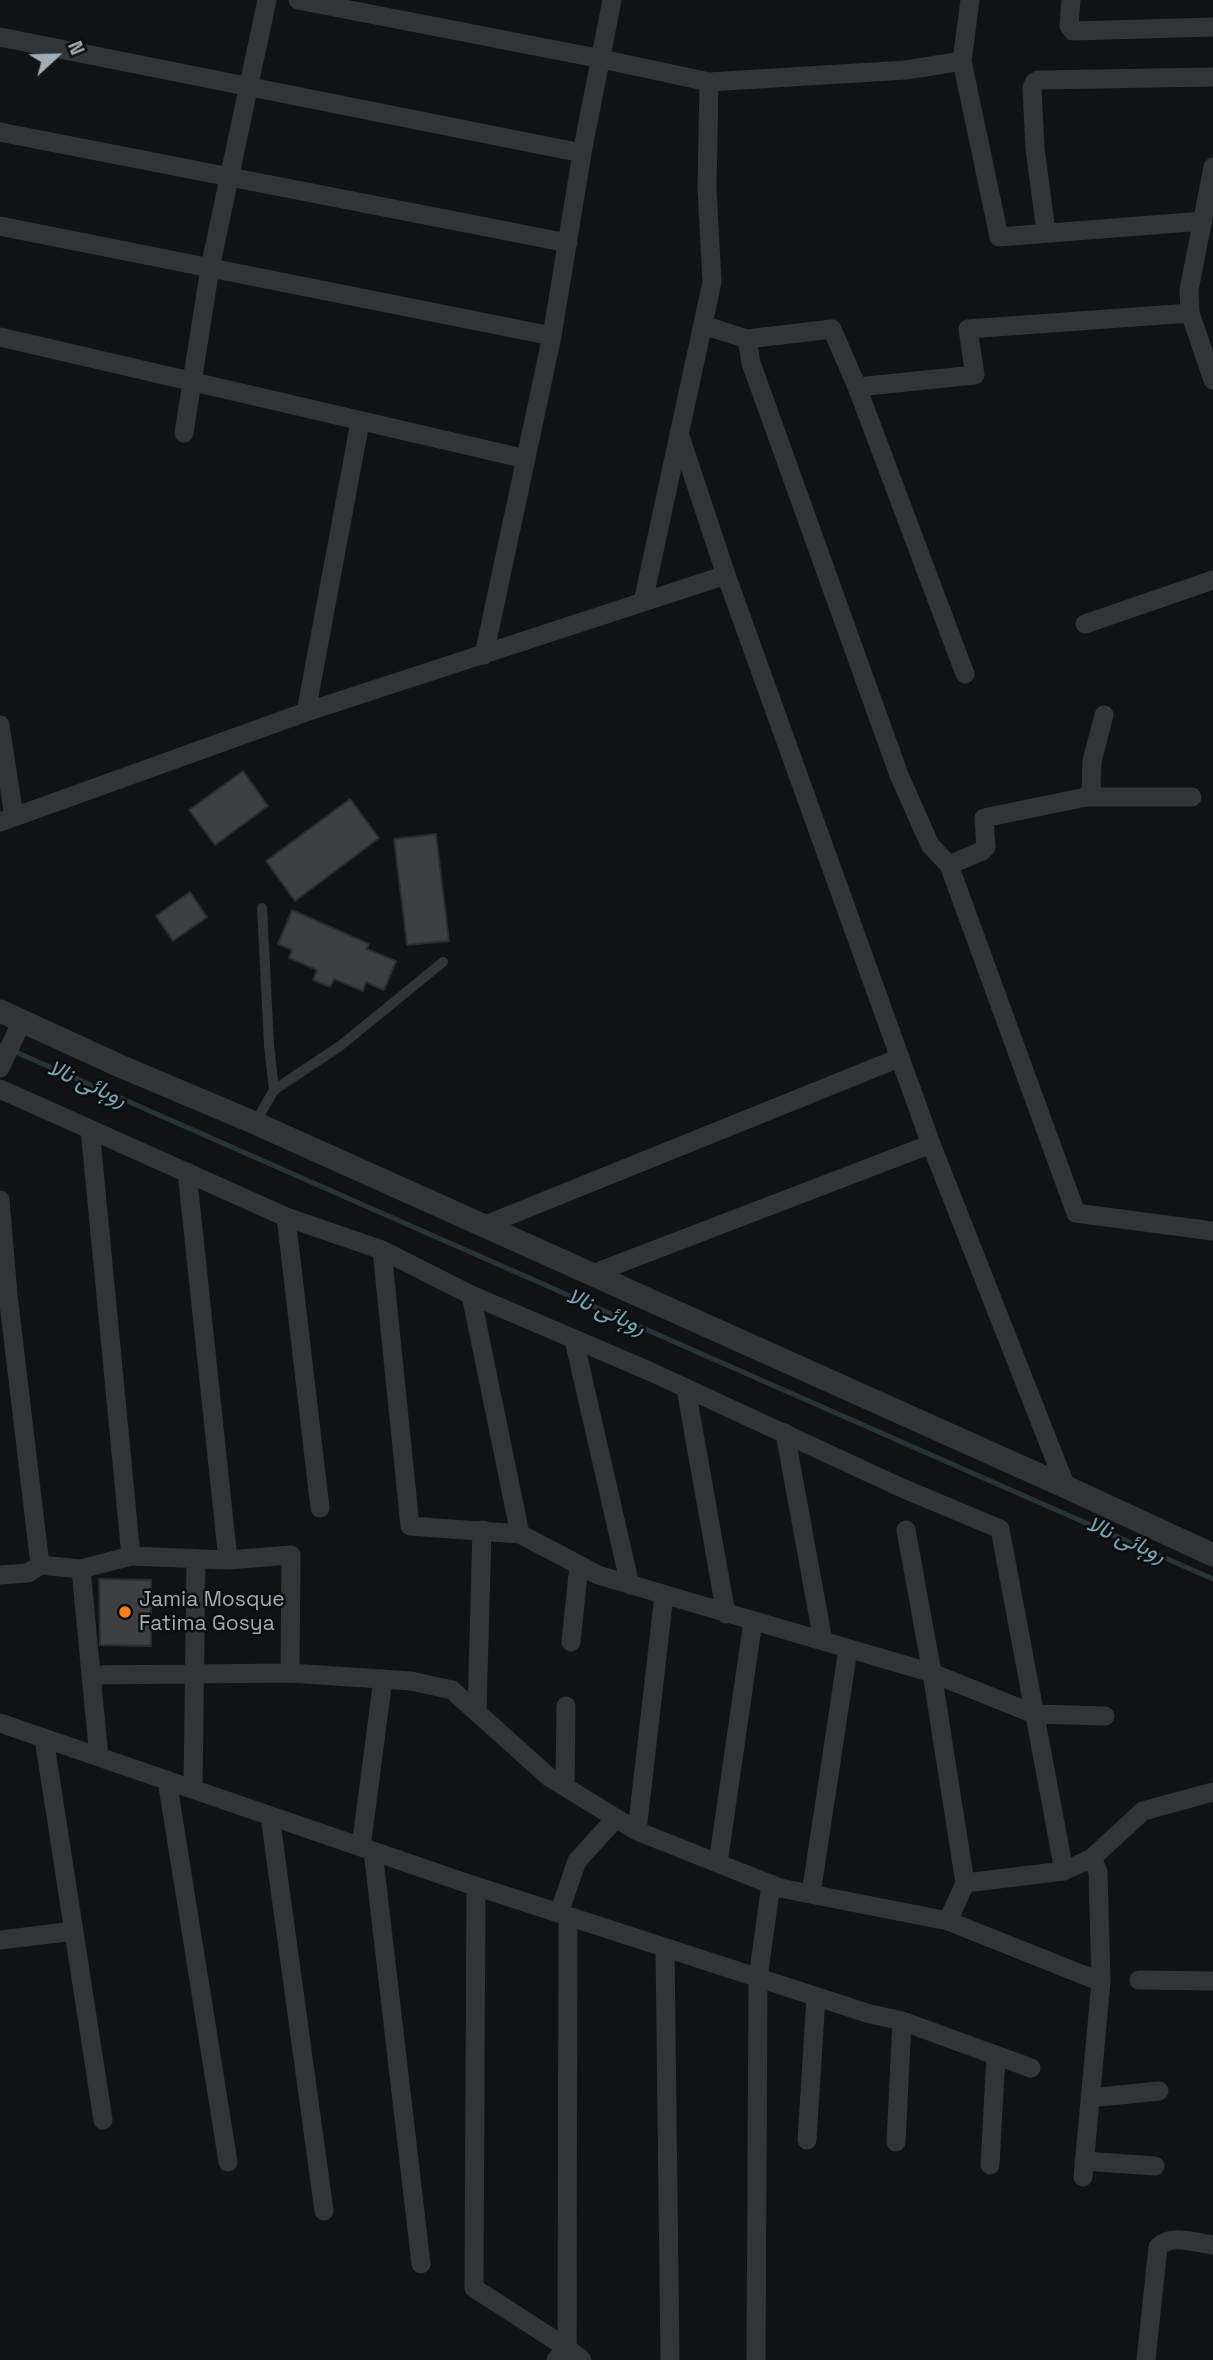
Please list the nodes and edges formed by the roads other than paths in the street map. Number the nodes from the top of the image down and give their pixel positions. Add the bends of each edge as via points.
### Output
1 (267, 0) edge
2 (298, 0) edge
3 (612, 0) edge
4 (970, 0) edge
5 (1071, 0) edge
6 (1213, 27) edge
7 (0, 37) edge
8 (602, 59) junction
9 (962, 61) junction
10 (1213, 77) edge
11 (709, 82) junction
12 (249, 86) junction
13 (0, 132) edge
14 (582, 153) junction
15 (1213, 167) edge
16 (230, 177) junction
17 (1203, 221) junction
18 (0, 226) edge
19 (1046, 232) junction
20 (568, 243) junction
21 (210, 268) junction
22 (1190, 313) junction
23 (703, 325) junction
24 (552, 336) junction
25 (0, 337) edge
26 (747, 339) junction
27 (1213, 380) edge
28 (192, 383) junction
29 (857, 387) junction
30 (360, 422) junction
31 (184, 433) dead end
32 (679, 433) junction
33 (526, 459) junction
34 (726, 575) junction
35 (1213, 580) edge
36 (643, 602) junction
37 (1085, 624) dead end
38 (484, 655) junction
39 (965, 674) dead end
40 (306, 712) junction
41 (1104, 715) dead end
42 (0, 725) edge
43 (1086, 797) junction
44 (1192, 797) dead end
45 (7, 819) edge
46 (949, 865) junction
47 (262, 908) dead end
48 (443, 962) dead end
49 (0, 1011) edge
50 (20, 1024) junction
51 (899, 1058) junction
52 (0, 1068) edge
53 (0, 1088) edge
54 (274, 1090) junction
55 (255, 1123) junction
56 (90, 1129) junction
57 (931, 1143) junction
58 (187, 1172) junction
59 (0, 1200) edge
60 (286, 1217) junction
61 (483, 1226) junction
62 (1213, 1231) edge
63 (382, 1250) junction
64 (592, 1274) junction
65 (471, 1295) junction
66 (4, 1297) edge
67 (574, 1340) junction
68 (685, 1389) junction
69 (785, 1433) junction
70 (1066, 1487) junction
71 (320, 1508) dead end
72 (906, 1530) dead end
73 (482, 1531) junction
74 (520, 1534) junction
75 (1213, 1555) edge
76 (131, 1556) junction
77 (197, 1559) junction
78 (228, 1560) junction
79 (40, 1565) junction
80 (579, 1565) junction
81 (81, 1569) junction
82 (0, 1575) edge
83 (630, 1585) junction
84 (664, 1595) junction
85 (726, 1614) junction
86 (753, 1621) junction
87 (823, 1641) junction
88 (571, 1642) dead end
89 (848, 1649) junction
90 (290, 1673) junction
91 (932, 1673) junction
92 (196, 1674) junction
93 (91, 1675) junction
94 (383, 1679) junction
95 (566, 1706) dead end
96 (477, 1711) junction
97 (1034, 1714) junction
98 (1105, 1716) dead end
99 (0, 1723) edge
100 (44, 1738) junction
101 (99, 1757) junction
102 (167, 1780) junction
103 (565, 1786) junction
104 (193, 1789) junction
105 (1213, 1792) edge
106 (270, 1816) junction
107 (616, 1818) junction
108 (637, 1831) junction
109 (367, 1849) junction
110 (1092, 1858) junction
111 (718, 1863) junction
112 (1063, 1871) junction
113 (965, 1883) junction
114 (771, 1884) junction
115 (476, 1886) junction
116 (811, 1894) junction
117 (563, 1915) junction
118 (948, 1922) junction
119 (74, 1931) junction
120 (0, 1940) edge
121 (665, 1948) junction
122 (758, 1978) junction
123 (1139, 1980) dead end
124 (1213, 1981) edge
125 (1101, 1982) junction
126 (816, 1997) junction
127 (902, 2021) junction
128 (996, 2055) junction
129 (1031, 2068) dead end
130 (1159, 2091) dead end
131 (1090, 2098) junction
132 (103, 2120) dead end
133 (807, 2140) dead end
134 (897, 2142) dead end
135 (228, 2162) dead end
136 (990, 2165) dead end
137 (1155, 2166) dead end
138 (324, 2211) dead end
139 (1213, 2244) edge
140 (421, 2264) dead end
141 (568, 2356) edge
142 (670, 2360) edge
143 (756, 2360) edge
144 (1146, 2360) edge

1 - 12 street
2 - 8 street
3 - 8 street
4 - 9 street
5 - 6 street via 1069,26 1073,31
7 - 12 street
8 - 11 street
8 - 14 street
9 - 11 street via 906,70
9 - 19 street via 997,233 1004,238
10 - 19 street via 1034,83 1035,148
11 - 23 street via 707,189 712,282
12 - 14 street
12 - 16 street
13 - 16 street
14 - 20 street
15 - 17 street
16 - 20 street
16 - 21 street
17 - 19 street
17 - 22 street via 1189,290
18 - 21 street
20 - 24 street
21 - 24 street
21 - 28 street
22 - 27 street
22 - 29 street via 968,329 975,375
23 - 26 street
23 - 32 street
24 - 33 street
25 - 28 street
26 - 29 street via 832,329
26 - 46 street via 751,363 899,775 930,845
28 - 30 street
28 - 31 street
29 - 39 street
30 - 33 street
30 - 40 street
32 - 34 street
32 - 36 street
33 - 38 street
34 - 36 street
34 - 51 street
35 - 37 street
36 - 38 street
38 - 40 street
40 - 45 street
41 - 43 street via 1092,761 1091,792
42 - 45 street
43 - 44 street
43 - 46 street via 984,818 986,847
46 - 62 street via 1076,1213
47 - 54 lane
48 - 54 lane via 340,1046
49 - 50 street
50 - 52 street
50 - 55 street
51 - 57 street
51 - 61 street
53 - 56 street
54 - 55 lane
55 - 61 street
56 - 58 street
56 - 76 street
57 - 64 street
57 - 70 street
58 - 60 street
58 - 78 street
59 - 66 street
60 - 63 street
60 - 71 street
61 - 64 street
63 - 65 street
63 - 73 street via 410,1526
64 - 70 street
65 - 67 street
65 - 74 street
66 - 79 street
67 - 68 street
67 - 83 street
68 - 69 street
68 - 85 street
69 - 87 street
69 - 97 street via 1000,1529
70 - 75 street
72 - 91 street
73 - 74 street
73 - 96 street
74 - 80 street
76 - 77 street
76 - 81 street
77 - 78 street
77 - 92 street
78 - 90 street via 291,1555
79 - 81 street
79 - 82 street via 28,1573
80 - 83 street
80 - 88 street
81 - 93 street
83 - 84 street
84 - 85 street
84 - 108 street
85 - 86 street
86 - 87 street
86 - 111 street
87 - 89 street
89 - 91 street
89 - 116 street
90 - 92 street
90 - 94 street
91 - 97 street
91 - 113 street
92 - 93 street
92 - 104 street
93 - 101 street
94 - 96 street via 452,1690
94 - 109 street
95 - 103 street
96 - 103 street via 549,1777
97 - 98 street
97 - 112 street
99 - 100 street
100 - 101 street
100 - 119 street
101 - 102 street
102 - 104 street
102 - 135 street
103 - 107 street
104 - 106 street
105 - 110 street via 1143,1811
106 - 109 street
106 - 138 street
107 - 108 street
107 - 117 street via 577,1861
108 - 111 street
109 - 115 street
109 - 140 street
110 - 112 street
110 - 125 street via 1098,1872
111 - 114 street
112 - 113 street
113 - 118 street
114 - 116 street
114 - 122 street
115 - 117 street
115 - 141 street via 474,2288
116 - 118 street
117 - 121 street
117 - 141 street
118 - 125 street
119 - 120 street
119 - 132 street
121 - 122 street
121 - 142 street
122 - 126 street
122 - 143 street
123 - 124 street
125 - 131 street
126 - 127 street
126 - 133 street
127 - 128 street
127 - 134 street
128 - 129 street
128 - 136 street
130 - 131 street
131 - 137 street via 1083,2169
139 - 144 street via 1170,2239 1158,2247

